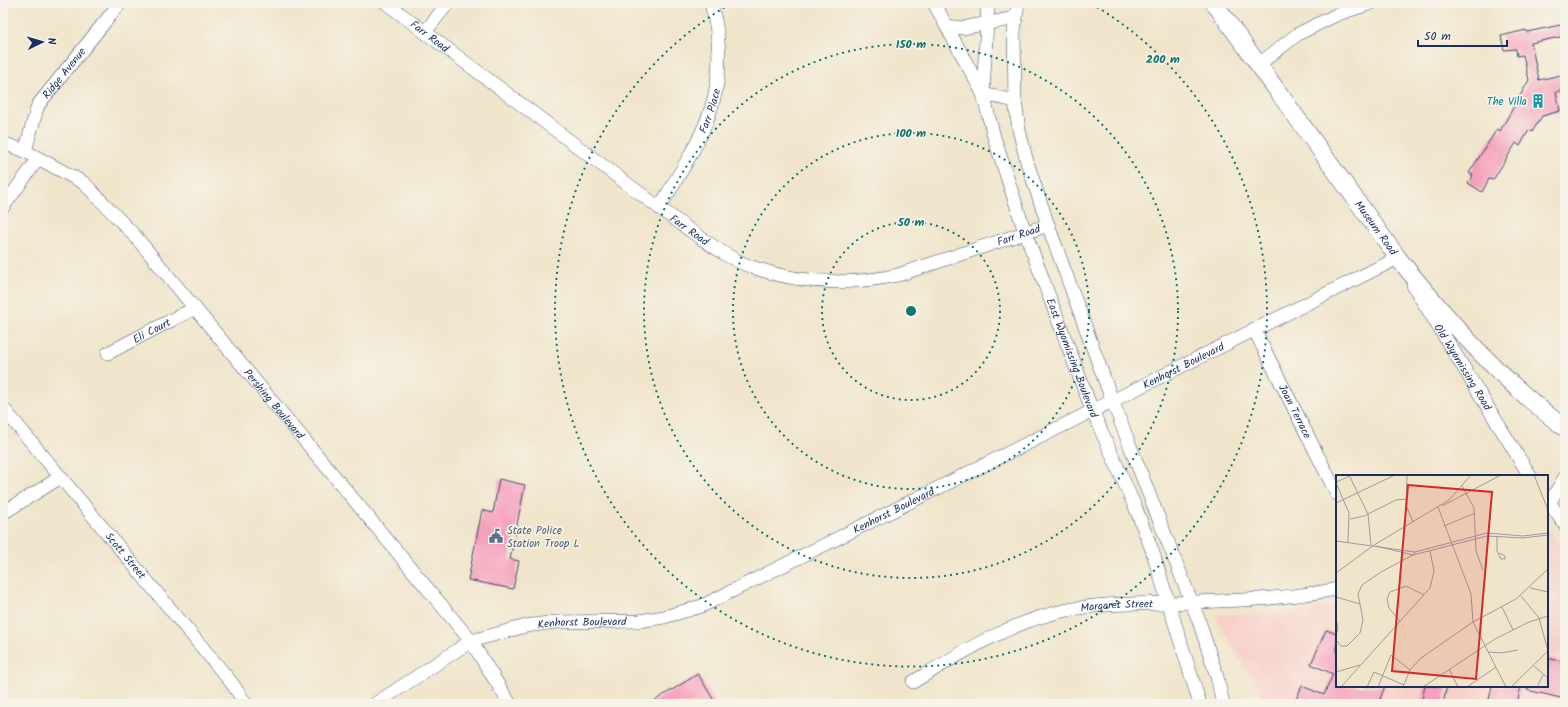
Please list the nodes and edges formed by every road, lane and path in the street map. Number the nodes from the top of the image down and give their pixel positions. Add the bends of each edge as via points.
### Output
1 (120, 3) edge
2 (386, 3) edge
3 (448, 3) edge
4 (711, 3) edge
5 (934, 3) edge
6 (988, 3) edge
7 (1018, 3) edge
8 (1214, 3) edge
9 (1371, 3) edge
10 (1016, 18) junction
11 (986, 23) junction
12 (946, 26) junction
13 (425, 32) junction
14 (1258, 65) junction
15 (983, 94) junction
16 (1015, 101) junction
17 (3, 143) edge
18 (25, 151) junction
19 (38, 158) junction
20 (3, 207) edge
21 (659, 208) junction
22 (1048, 225) junction
23 (1025, 232) junction
24 (1398, 258) junction
25 (195, 308) junction
26 (1254, 329) junction
27 (108, 353) dead end
28 (1112, 400) junction
29 (3, 408) edge
30 (1092, 410) junction
31 (1565, 428) edge
32 (1529, 475) edge
33 (61, 477) junction
34 (1565, 477) edge
35 (1336, 492) edge
36 (1548, 501) edge
37 (3, 513) edge
38 (1565, 525) edge
39 (1336, 588) edge
40 (1191, 601) junction
41 (1168, 603) junction
42 (471, 641) junction
43 (913, 682) dead end
44 (246, 704) edge
45 (375, 704) edge
46 (510, 704) edge
47 (1200, 704) edge
48 (1223, 704) edge

1 - 18 street, Ridge Avenue via 38,105
2 - 13 street, Farr Road
3 - 13 street
4 - 21 street, Farr Place via 719,54 716,93 704,132
5 - 12 street
6 - 11 street, East Wyomissing Boulevard
7 - 10 street, East Wyomissing Boulevard
8 - 14 main road, Museum Road
9 - 14 street via 1338,14 1305,30
10 - 11 street
10 - 16 street, East Wyomissing Boulevard via 1013,62
11 - 12 street via 962,28
11 - 15 street, East Wyomissing Boulevard
12 - 15 street
13 - 21 street, Farr Road
14 - 24 main road, Museum Road
15 - 16 street
15 - 23 street, East Wyomissing Boulevard
16 - 22 street, East Wyomissing Boulevard via 1027,162
17 - 18 street, Pershing Boulevard
18 - 19 street, Pershing Boulevard
19 - 20 street
19 - 25 street, Pershing Boulevard via 84,183 135,236
21 - 23 street, Farr Road via 722,253 746,265 777,275 815,282 867,281 898,275
22 - 23 street, Farr Road
22 - 28 street, East Wyomissing Boulevard
23 - 30 street, East Wyomissing Boulevard
24 - 26 street, Kenhorst Boulevard
24 - 31 main road, Museum Road via 1476,350 1540,410
24 - 32 street, Old Wyomissing Road via 1431,317
25 - 27 street, Eli Court
25 - 42 street, Pershing Boulevard
26 - 28 street, Kenhorst Boulevard
26 - 35 street, Joan Terrace
28 - 30 street, Kenhorst Boulevard
28 - 40 street, East Wyomissing Boulevard
29 - 33 street, Scott Street
30 - 41 street, East Wyomissing Boulevard via 1136,509
30 - 42 street, Kenhorst Boulevard via 702,606 669,616 639,621 556,622 526,626
33 - 37 street
33 - 44 street, Scott Street via 231,682
34 - 36 street
36 - 38 street
39 - 40 street, Margaret Street via 1284,596
40 - 41 street, Margaret Street
40 - 48 street, East Wyomissing Boulevard via 1206,641
41 - 43 street, Margaret Street via 1114,603 1039,617 994,635
41 - 47 street, East Wyomissing Boulevard
42 - 45 street, Kenhorst Boulevard
42 - 46 street, Pershing Boulevard

